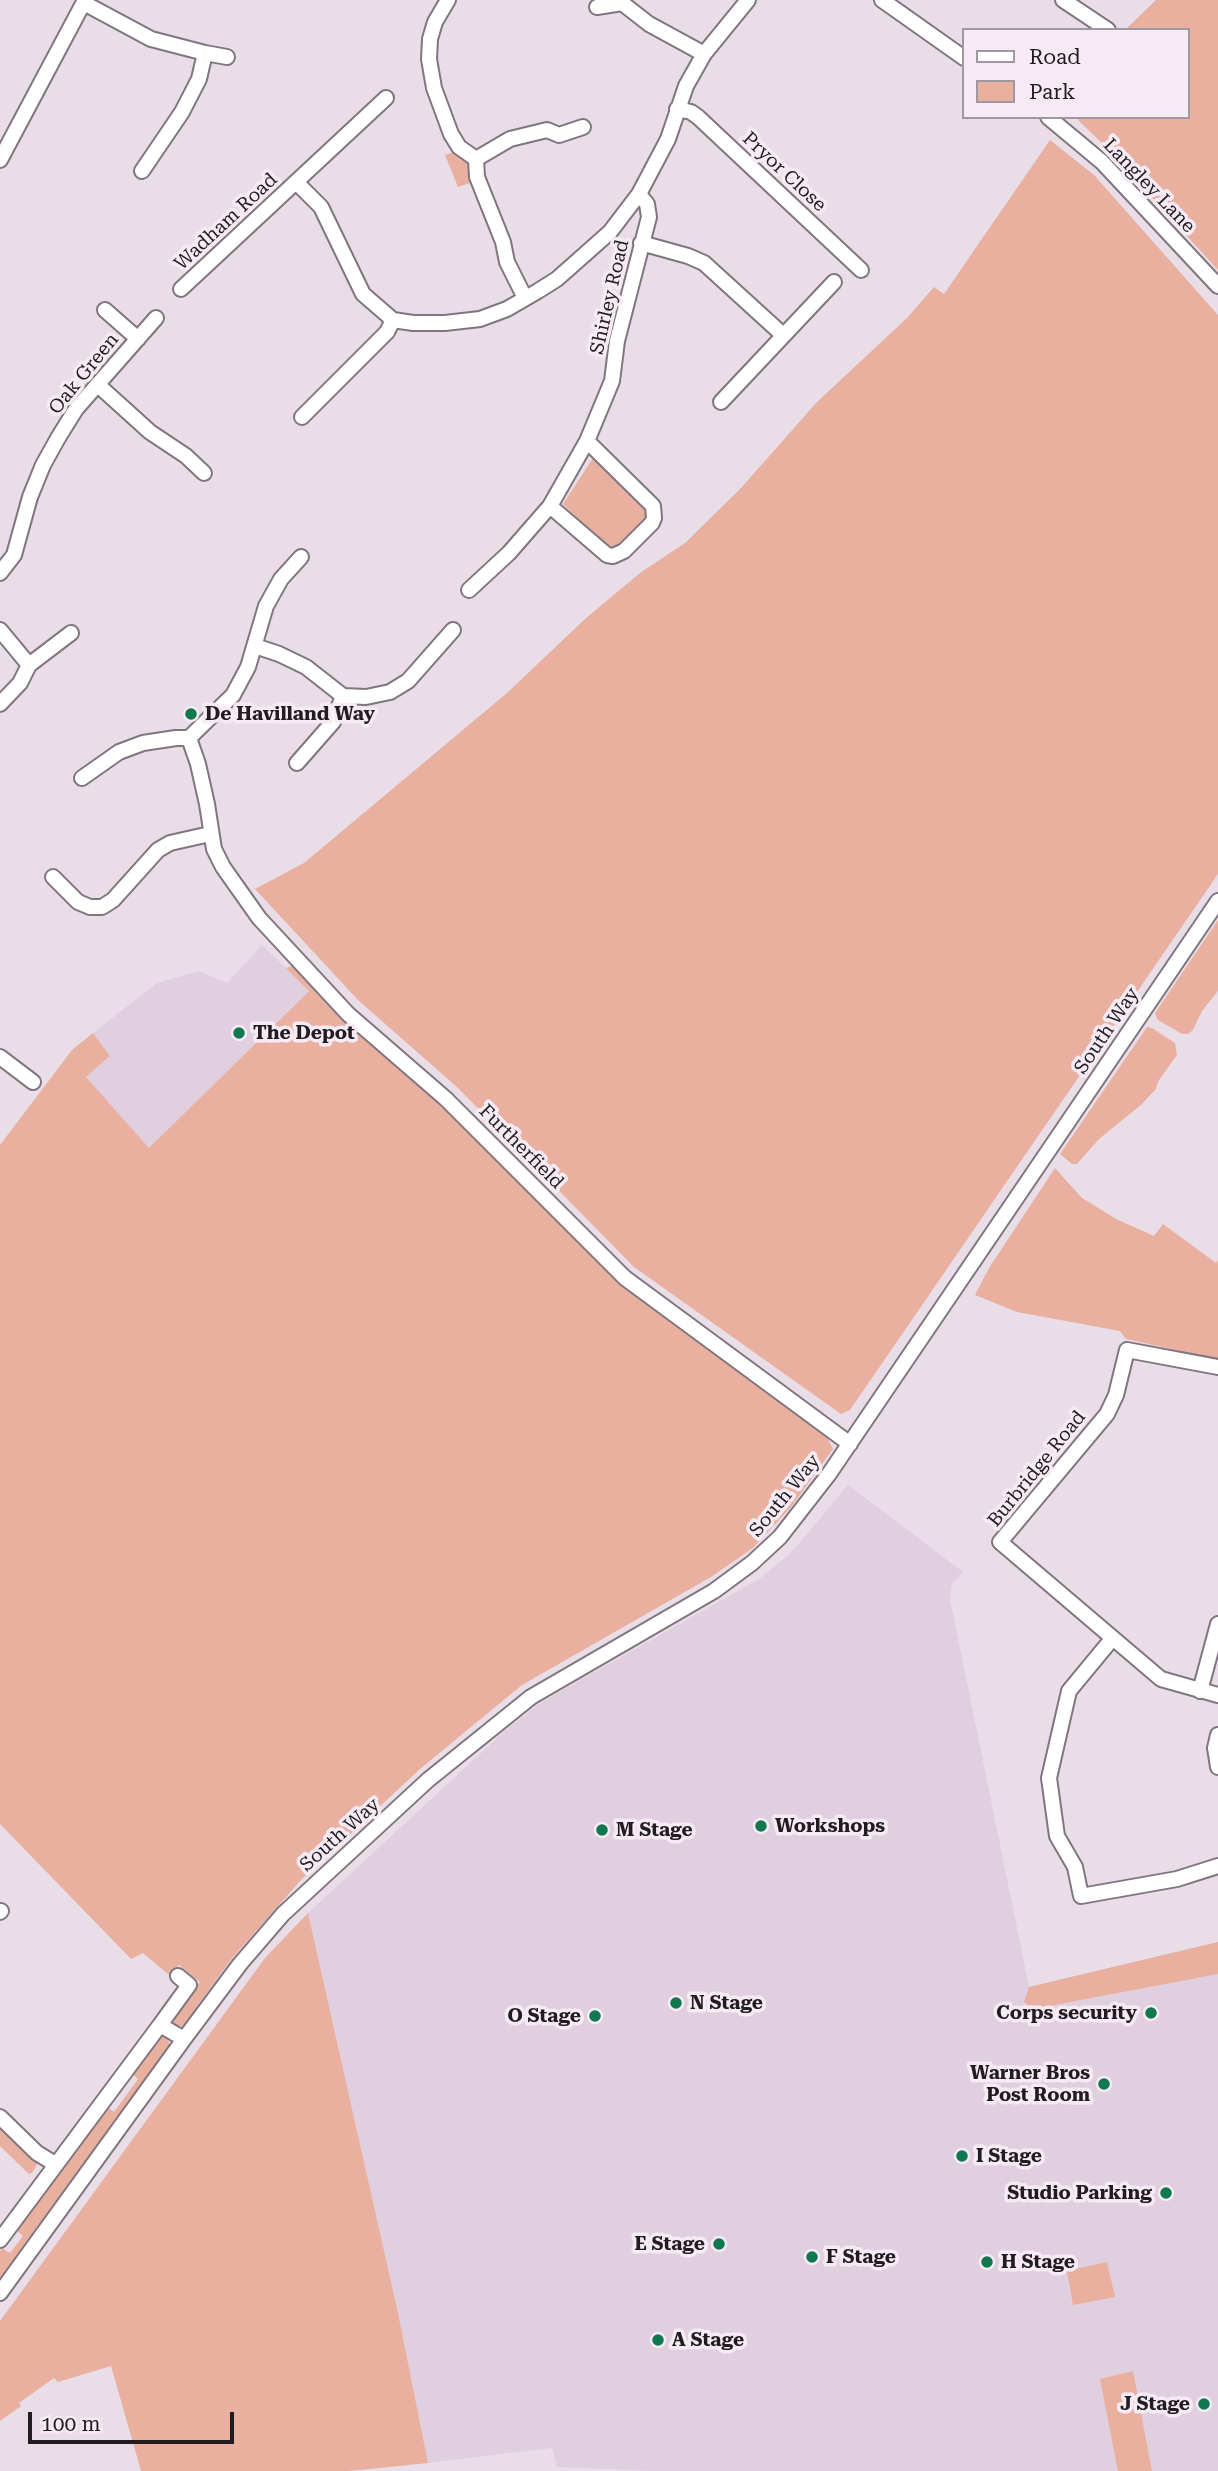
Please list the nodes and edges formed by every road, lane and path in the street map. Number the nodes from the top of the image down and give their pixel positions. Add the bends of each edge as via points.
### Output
1 (448, 0) edge
2 (748, 0) edge
3 (883, 0) edge
4 (1063, 0) edge
5 (84, 1) edge
6 (622, 1) edge
7 (597, 7) dead end
8 (1105, 28) edge
9 (205, 53) junction
10 (704, 54) junction
11 (227, 57) dead end
12 (962, 57) edge
13 (386, 99) dead end
14 (677, 109) junction
15 (1050, 119) edge
16 (583, 127) dead end
17 (476, 159) junction
18 (0, 160) edge
19 (142, 171) dead end
20 (297, 183) junction
21 (639, 194) junction
22 (641, 243) junction
23 (861, 270) dead end
24 (834, 282) dead end
25 (1218, 286) edge
26 (181, 289) dead end
27 (526, 298) junction
28 (105, 310) dead end
29 (156, 318) dead end
30 (393, 320) junction
31 (783, 335) junction
32 (138, 339) junction
33 (98, 385) junction
34 (721, 402) dead end
35 (302, 417) dead end
36 (587, 440) junction
37 (204, 473) dead end
38 (550, 506) junction
39 (300, 557) dead end
40 (0, 573) edge
41 (469, 590) dead end
42 (0, 630) edge
43 (453, 630) dead end
44 (71, 633) dead end
45 (255, 646) junction
46 (29, 665) junction
47 (343, 696) junction
48 (0, 704) edge
49 (189, 738) junction
50 (297, 763) dead end
51 (82, 778) dead end
52 (210, 834) junction
53 (53, 877) dead end
54 (1218, 901) edge
55 (0, 1057) edge
56 (33, 1082) dead end
57 (1218, 1367) edge
58 (850, 1444) junction
59 (1218, 1624) edge
60 (1112, 1639) junction
61 (1200, 1691) junction
62 (1218, 1695) edge
63 (1218, 1735) edge
64 (1218, 1767) edge
65 (1218, 1866) edge
66 (178, 1976) dead end
67 (160, 2025) junction
68 (184, 2039) junction
69 (0, 2117) edge
70 (55, 2164) junction
71 (0, 2241) edge
72 (0, 2293) edge

1 - 17 street via 430,39 432,75 451,134 460,148
2 - 10 street
3 - 12 street
4 - 8 street
5 - 9 street via 151,39
5 - 18 street
6 - 7 street
6 - 10 street via 649,23
9 - 11 street
9 - 19 street via 199,79 182,112
10 - 14 street
13 - 20 street, Wadham Road
14 - 21 street via 668,139
14 - 23 street, Pryor Close via 698,117
15 - 25 street, Langley Lane via 1102,162
16 - 17 street via 559,135 547,130 510,139
17 - 27 street via 477,177 507,262
20 - 26 street, Wadham Road
20 - 30 street via 321,207 363,294
21 - 22 street, Shirley Road via 649,217
21 - 27 street via 610,232 557,279
22 - 31 street via 704,264
22 - 36 street, Shirley Road via 612,381
24 - 31 street
27 - 30 street via 480,319 445,323
28 - 32 street
29 - 32 street, Oak Green
30 - 35 street via 387,332
31 - 34 street
32 - 33 street, Oak Green
33 - 37 street
33 - 40 street, Oak Green via 76,409 43,465 14,555
36 - 38 street, Shirley Road
36 - 38 street via 653,506 652,523 624,551 607,555
38 - 41 street, Shirley Road
39 - 45 street via 266,606
42 - 46 street
43 - 47 street via 399,688 376,696
44 - 46 street
45 - 47 street via 306,667
45 - 49 street via 233,695
46 - 48 street via 20,683
47 - 50 street via 333,722
49 - 51 street via 131,748
49 - 52 street, Furtherfield
52 - 53 street via 158,850 102,907 78,902
52 - 58 street, Furtherfield via 237,890 339,1004 446,1099 625,1278
54 - 58 street, South Way
55 - 56 street
57 - 60 street, Burbridge Road via 1127,1350 1107,1414 1000,1542
58 - 68 street, South Way via 798,1515 752,1563 714,1591 531,1697 428,1780 283,1914
59 - 61 street
60 - 61 street, Burbridge Road via 1161,1679
60 - 65 street via 1069,1691 1049,1778 1057,1836 1075,1867 1081,1896 1177,1879
61 - 62 street, Burbridge Road
63 - 64 street
66 - 67 street via 189,1986
67 - 68 street
67 - 70 street
68 - 72 street, South Way
69 - 70 street
70 - 71 street

